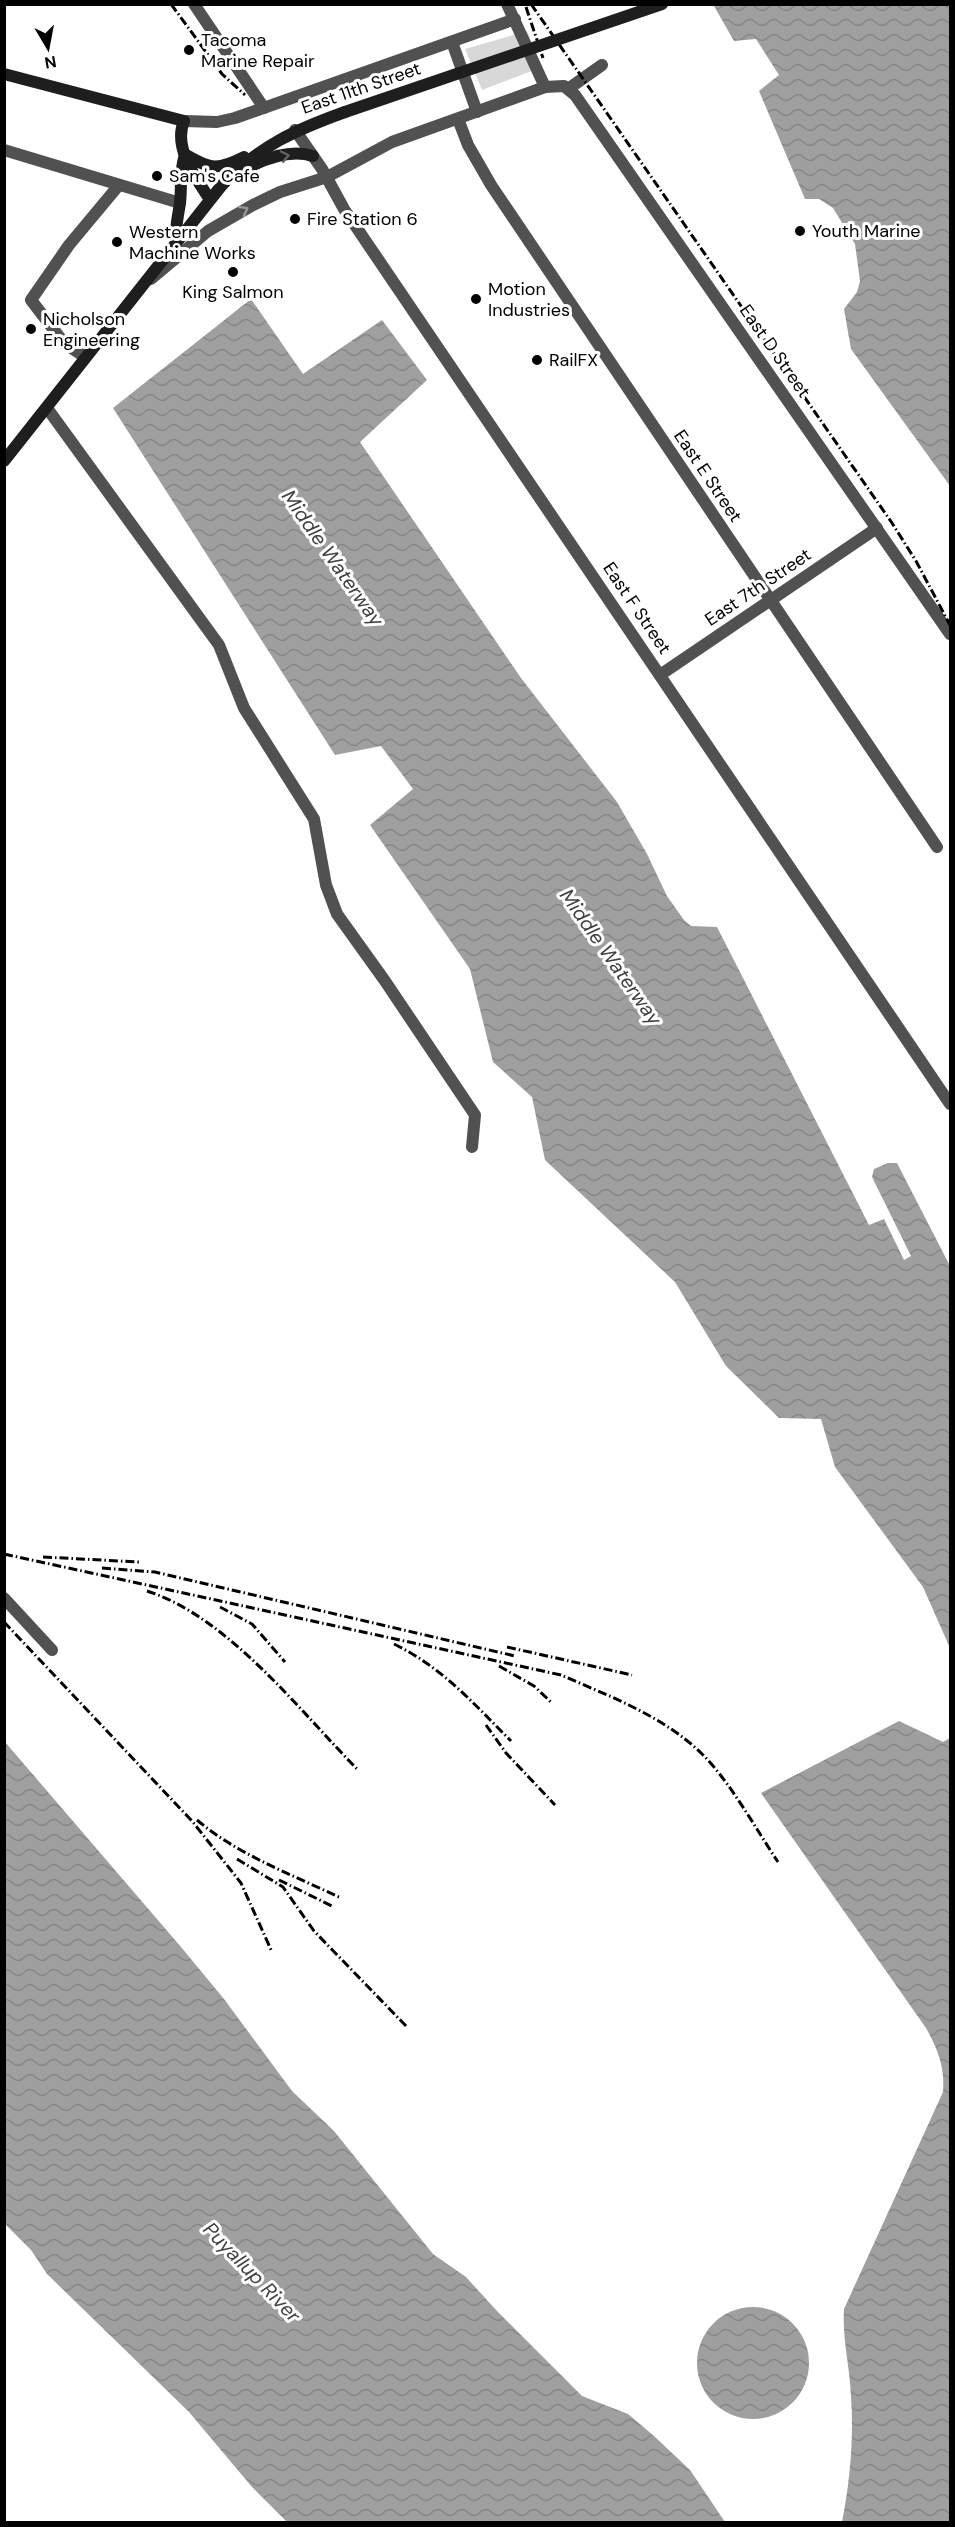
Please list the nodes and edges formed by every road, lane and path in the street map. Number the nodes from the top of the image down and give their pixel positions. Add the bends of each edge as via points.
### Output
1 (194, 4) edge
2 (507, 4) edge
3 (662, 4) edge
4 (515, 19) junction
5 (452, 42) junction
6 (602, 65) dead end
7 (4, 74) edge
8 (545, 87) junction
9 (568, 89) junction
10 (264, 108) junction
11 (477, 112) junction
12 (458, 119) junction
13 (184, 121) junction
14 (295, 130) junction
15 (262, 149) junction
16 (4, 150) edge
17 (184, 155) junction
18 (313, 156) junction
19 (327, 177) junction
20 (119, 185) junction
21 (222, 185) junction
22 (209, 198) junction
23 (180, 203) junction
24 (176, 241) junction
25 (132, 298) junction
26 (85, 357) junction
27 (47, 408) junction
28 (4, 461) edge
29 (877, 528) junction
30 (770, 600) junction
31 (951, 634) edge
32 (660, 675) junction
33 (937, 847) dead end
34 (951, 1104) edge
35 (472, 1147) dead end
36 (4, 1598) edge
37 (52, 1650) dead end

1 - 10 street
2 - 4 street
3 - 14 street, East 11th Street, bridge
4 - 5 street, East 11th Street
4 - 8 street
5 - 10 street, East 11th Street
5 - 11 street
6 - 9 street
7 - 13 street
8 - 9 street, East 11th Street
8 - 11 street, East 11th Street
9 - 29 street, East D Street
10 - 13 street, East 11th Street via 217,122
11 - 12 street, East 11th Street
12 - 19 street, East 11th Street via 392,142
12 - 30 street, East E Street via 491,185
13 - 17 street via 179,132
14 - 15 street, East 11th Street
14 - 18 street, East F Street
15 - 17 street via 211,167
15 - 21 street, East 11th Street
16 - 20 street
17 - 22 street
17 - 23 street via 178,177
18 - 19 street, East F Street
21 -> 18 street via 235,174 267,160 296,153
25 -> 19 street, East 11th Street via 208,231 280,192
19 - 32 street, East F Street via 344,209
20 - 23 street
20 - 26 street via 69,245 31,300 64,343
21 - 22 street, East 11th Street
22 - 24 street, East 11th Street
23 - 24 street
24 - 25 street, East 11th Street
25 - 26 street, East 11th Street
26 - 27 street, East 11th Street
27 - 28 street, East 11th Street
27 - 35 street via 219,645 244,708 314,819 326,885 337,914 475,1115
29 - 30 street, East 7th Street
29 - 31 street, East D Street
30 - 32 street, East 7th Street
30 - 33 street, East E Street
32 - 34 street, East F Street
36 - 37 street

